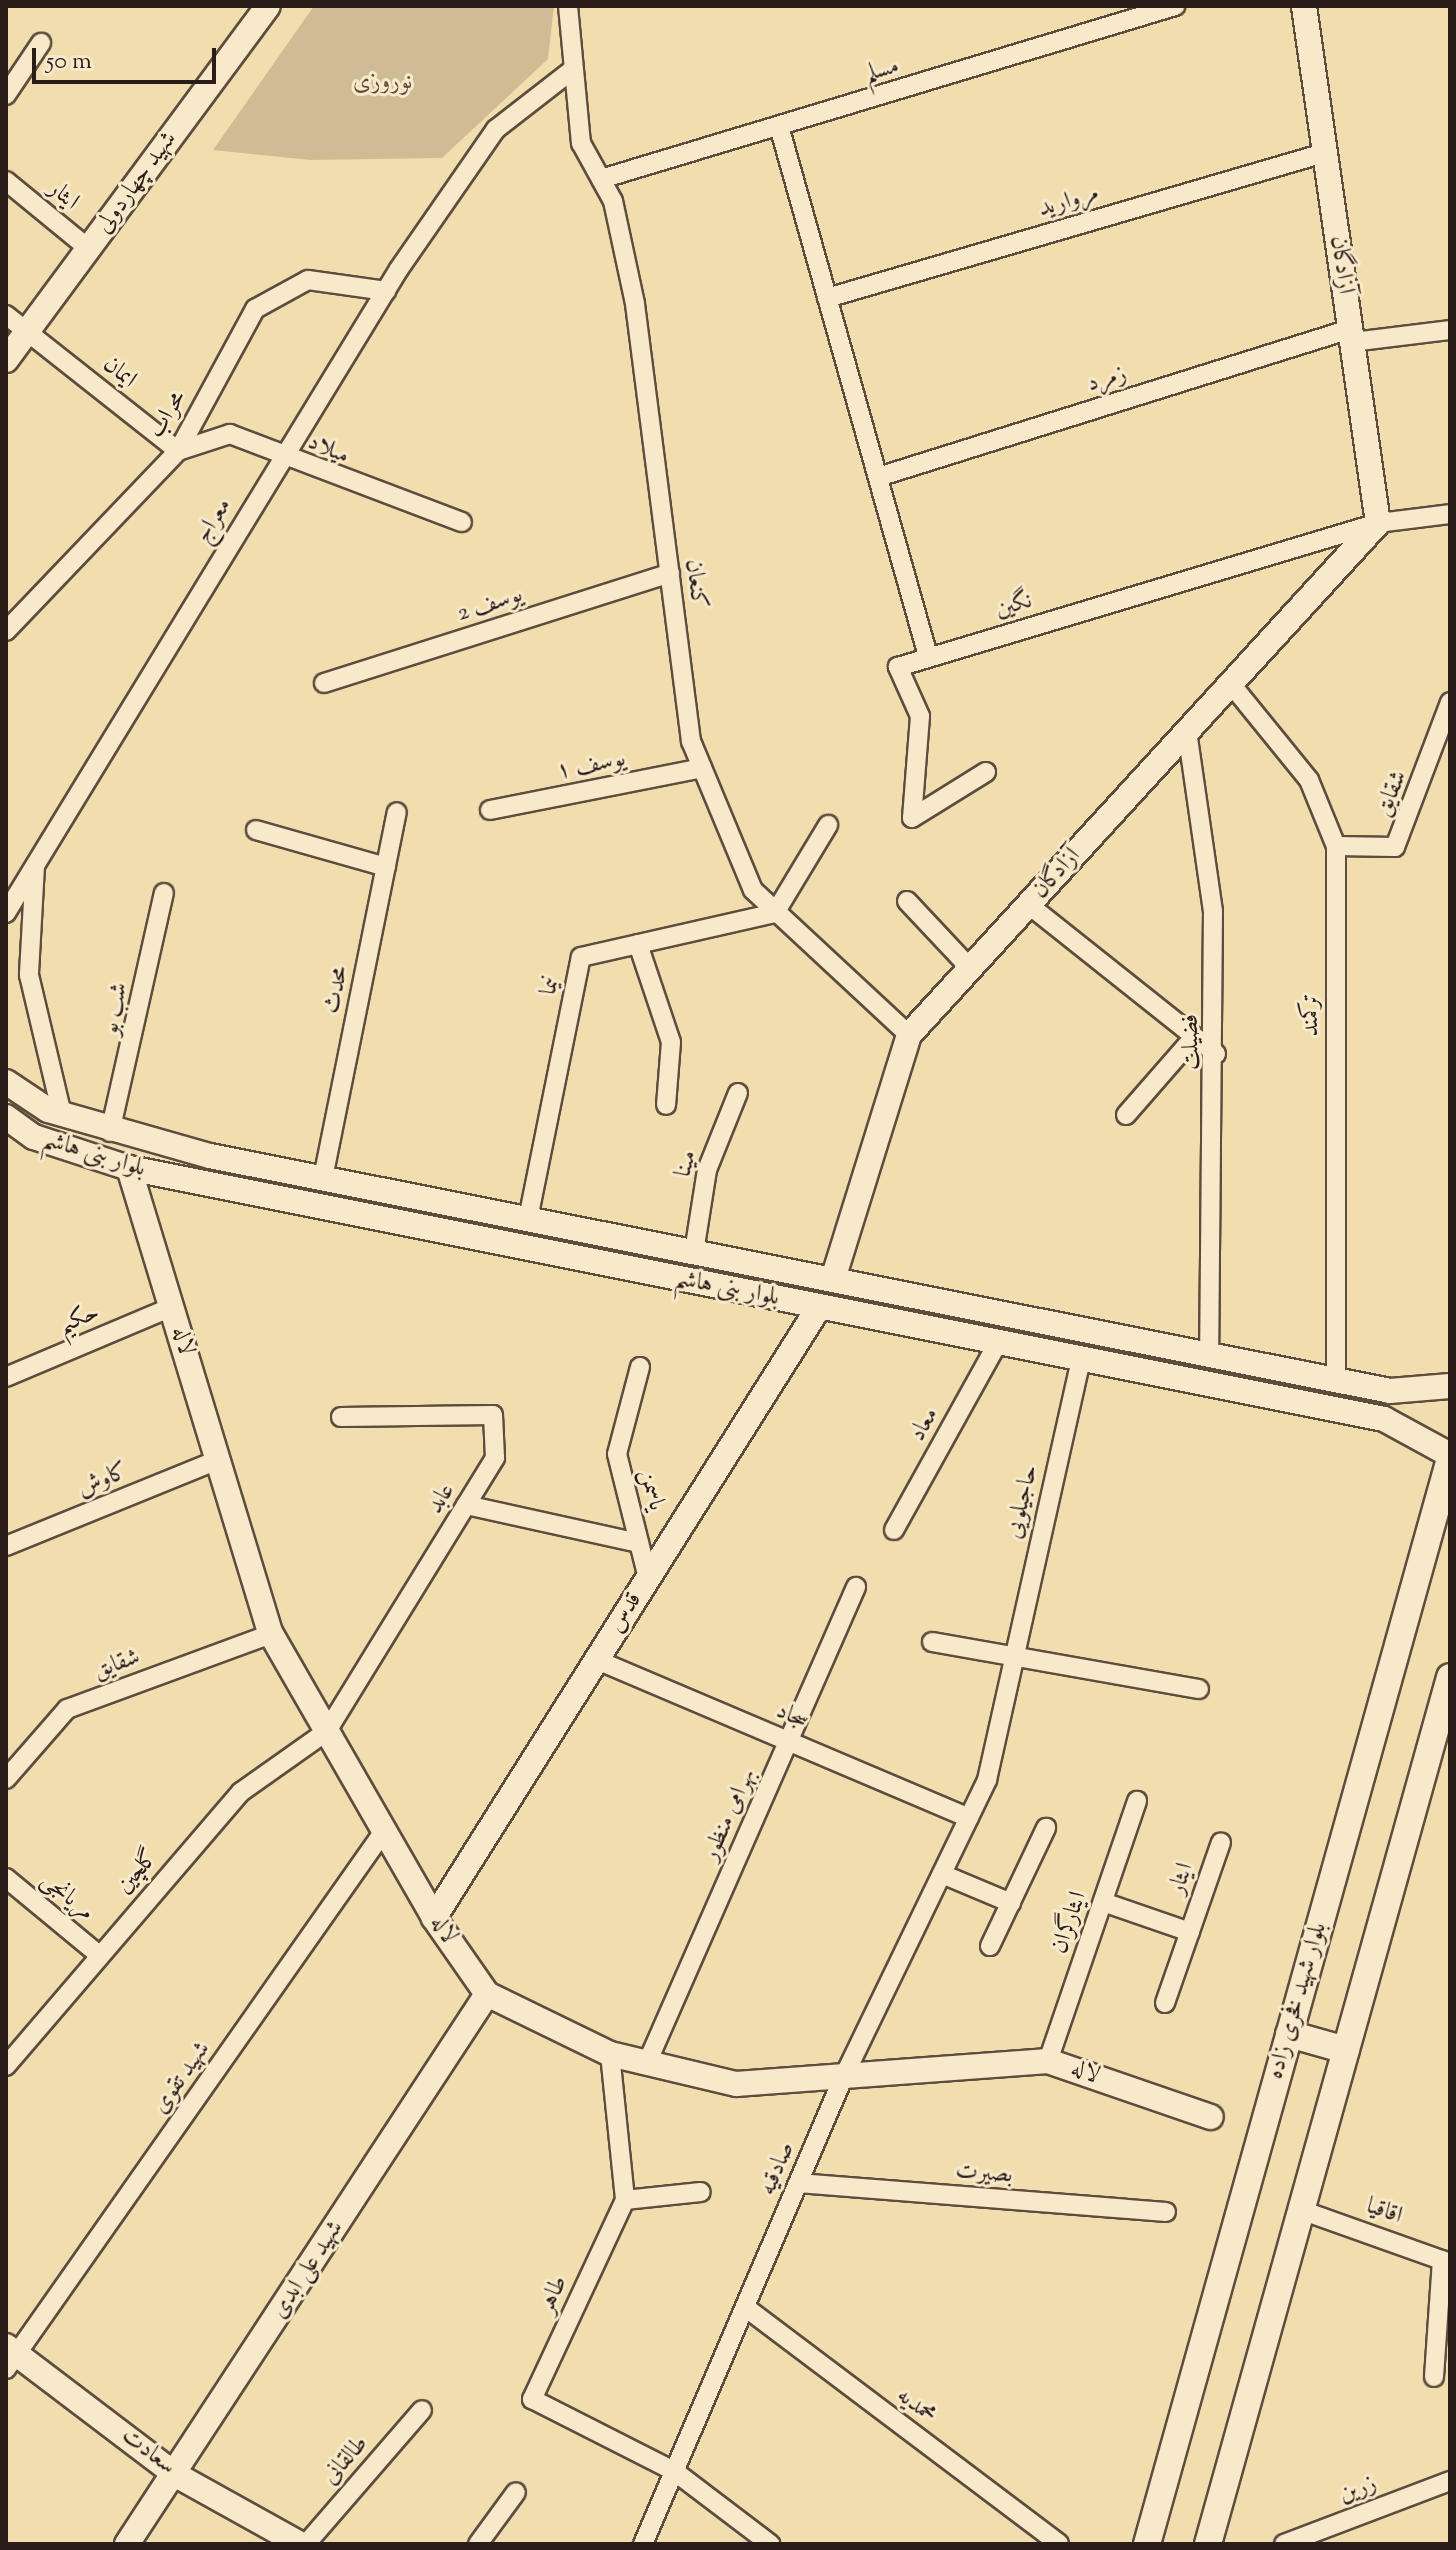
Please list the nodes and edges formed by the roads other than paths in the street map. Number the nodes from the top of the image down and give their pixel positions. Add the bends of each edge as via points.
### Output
1 (268, 6) edge
2 (568, 6) edge
3 (1175, 6) edge
4 (1304, 6) edge
5 (41, 43) dead end
6 (572, 70) junction
7 (6, 95) edge
8 (779, 126) junction
9 (1324, 153) junction
10 (601, 179) junction
11 (6, 181) edge
12 (89, 249) junction
13 (386, 291) junction
14 (827, 298) junction
15 (6, 315) edge
16 (1450, 330) edge
17 (31, 333) junction
18 (1351, 336) junction
19 (6, 360) edge
20 (178, 451) junction
21 (282, 456) junction
22 (878, 477) junction
23 (1450, 514) edge
24 (462, 522) dead end
25 (1378, 523) junction
26 (670, 573) junction
27 (6, 631) edge
28 (928, 656) junction
29 (324, 683) dead end
30 (1231, 684) junction
31 (1450, 702) edge
32 (1187, 731) junction
33 (702, 768) junction
34 (986, 772) dead end
35 (490, 810) dead end
36 (397, 812) dead end
37 (828, 825) dead end
38 (256, 830) dead end
39 (1336, 846) junction
40 (35, 861) junction
41 (386, 867) junction
42 (164, 893) dead end
43 (907, 901) dead end
44 (1029, 905) junction
45 (6, 913) edge
46 (775, 913) junction
47 (638, 944) junction
48 (970, 968) junction
49 (909, 1035) junction
50 (1194, 1037) junction
51 (1216, 1054) junction
52 (6, 1082) edge
53 (738, 1093) dead end
54 (666, 1105) dead end
55 (62, 1115) junction
56 (1126, 1115) dead end
57 (8, 1121) edge
58 (110, 1132) junction
59 (129, 1168) junction
60 (323, 1178) junction
61 (528, 1219) junction
62 (694, 1252) junction
63 (833, 1279) junction
64 (172, 1307) junction
65 (819, 1307) junction
66 (998, 1342) junction
67 (1209, 1355) junction
68 (1081, 1359) junction
69 (640, 1367) dead end
70 (6, 1377) edge
71 (1336, 1380) junction
72 (1206, 1382) junction
73 (1450, 1386) edge
74 (341, 1417) dead end
75 (1450, 1457) edge
76 (218, 1460) junction
77 (466, 1505) junction
78 (894, 1530) dead end
79 (639, 1543) junction
80 (6, 1546) edge
81 (648, 1578) junction
82 (856, 1587) dead end
83 (271, 1634) junction
84 (932, 1642) dead end
85 (1012, 1656) junction
86 (597, 1660) junction
87 (1450, 1677) edge
88 (1199, 1689) dead end
89 (327, 1731) junction
90 (788, 1742) junction
91 (6, 1779) edge
92 (1137, 1801) dead end
93 (969, 1818) junction
94 (1046, 1828) dead end
95 (384, 1831) junction
96 (1221, 1842) dead end
97 (942, 1874) junction
98 (6, 1878) edge
99 (1103, 1902) junction
100 (1011, 1903) junction
101 (434, 1918) junction
102 (1190, 1932) junction
103 (990, 1946) dead end
104 (98, 1954) junction
105 (487, 1994) junction
106 (1165, 2003) dead end
107 (1289, 2034) junction
108 (1346, 2050) junction
109 (610, 2054) junction
110 (1048, 2061) junction
111 (647, 2063) junction
112 (6, 2066) edge
113 (844, 2076) junction
114 (1211, 2117) dead end
115 (798, 2183) junction
116 (701, 2192) dead end
117 (625, 2200) junction
118 (1301, 2210) junction
119 (1166, 2212) dead end
120 (1446, 2261) edge
121 (745, 2307) junction
122 (10, 2356) edge
123 (1434, 2377) dead end
124 (422, 2410) dead end
125 (674, 2471) junction
126 (176, 2475) junction
127 (1450, 2481) edge
128 (516, 2492) dead end
129 (127, 2544) edge
130 (303, 2544) edge
131 (478, 2544) edge
132 (643, 2544) edge
133 (770, 2544) edge
134 (1059, 2544) edge
135 (1147, 2544) edge
136 (1208, 2544) edge
137 (1284, 2544) edge

1 - 12 street, شهید چهاردولی
2 - 6 street
3 - 8 street, مسلم
4 - 9 street, آزادگان
5 - 7 street
6 - 10 street, کنعان via 581,143
6 - 13 street, معراج via 496,129
8 - 10 street, مسلم
8 - 14 street
9 - 14 street, مروارید
9 - 18 street, آزادگان
10 - 26 street, کنعان via 613,201 635,304
11 - 12 street, ایثار
12 - 17 street, شهید چهاردولی
13 - 20 street, محراب via 308,280 255,309
13 - 21 street, معراج
14 - 22 street
15 - 17 street, ایمان
16 - 18 street, زمرد
17 - 19 street, شهید چهاردولی
17 - 20 street, ایمان
18 - 22 street, زمرد
18 - 25 street, آزادگان
20 - 21 street, میلاد via 230,434
20 - 27 street, محراب
21 - 24 street, میلاد
21 - 40 street, معراج
22 - 28 street
23 - 25 street
25 - 28 street, نگین
25 - 30 street, آزادگان
26 - 29 street, یوسف 2
26 - 33 street, کنعان via 691,741
28 - 34 street, نگین via 898,667 920,716 912,818
30 - 32 street, آزادگان
30 - 39 street, ترکمند via 1309,780
31 - 39 street, شقایق via 1395,847
32 - 44 street, آزادگان
32 - 51 street, فضیلت via 1213,911
33 - 35 street, یوسف ۱
33 - 46 street, کنعان via 753,890
36 - 41 street, محدث
37 - 46 street
38 - 41 street
39 - 71 street, ترکمند
40 - 45 street
40 - 55 street, معراج via 29,975
41 - 60 street, محدث
42 - 58 street, شب بو
43 - 48 street
44 - 48 street, آزادگان
44 - 50 street
46 - 47 street, نیما
46 - 49 street, کنعان
47 - 54 street via 671,1042
47 - 61 street, نیما via 581,957
48 - 49 street, آزادگان
49 - 63 street, آزادگان
50 - 51 street
50 - 56 street
51 - 67 street, فضیلت
52 - 55 street, بلوار بنی هاشم
53 - 62 street, مینا via 707,1170
55 - 58 street, بلوار بنی هاشم
57 - 59 street, بلوار بنی هاشم via 34,1137
58 - 60 street, بلوار بنی هاشم
59 - 64 street, لاله
59 - 65 street, بلوار بنی هاشم
60 - 61 street, بلوار بنی هاشم
61 - 62 street, بلوار بنی هاشم
62 - 63 street, بلوار بنی هاشم
63 - 67 street, بلوار بنی هاشم
64 - 70 street, حکیم
64 - 76 street, لاله
65 - 66 street, بلوار بنی هاشم
65 - 81 street, قدس
66 - 68 street, بلوار بنی هاشم
66 - 78 street, معاد
67 - 71 street, بلوار بنی هاشم
67 - 72 street
68 - 72 street, بلوار بنی هاشم
68 - 85 street, حاجیلویی
69 - 79 street, یاسمن via 617,1454
71 - 73 street, بلوار بنی هاشم via 1390,1391
72 - 75 street, بلوار بنی هاشم via 1384,1419
74 - 77 street, عابد via 493,1415 495,1458
75 - 107 main road, بلوار شهید فخری زاده
76 - 80 street, کاوش
76 - 83 street, لاله
77 - 79 street
77 - 89 street, عابد
79 - 81 street, یاسمن
81 - 86 street, قدس
82 - 90 street, بهرامی منظور
83 - 89 street, لاله
83 - 91 street, شقایق via 67,1709
84 - 85 street
85 - 88 street
85 - 93 street, حاجیلویی via 987,1780
86 - 90 street, سجاد
86 - 101 street, قدس
87 - 108 main road
89 - 95 street, لاله
89 - 104 street, گلچین via 241,1792
90 - 93 street, سجاد
90 - 111 street, بهرامی منظور
92 - 99 street, ایثارگران
93 - 97 street, صادقیه
94 - 100 street
95 - 101 street, لاله
95 - 122 street, شهید تقوی
96 - 102 street, ایثار
97 - 100 street
97 - 113 street, صادقیه
98 - 104 street, مریانجی
99 - 102 street, ایثار
99 - 110 street, ایثارگران
100 - 103 street
101 - 105 street, لاله
102 - 106 street, ایثار
104 - 112 street, گلچین
105 - 109 street, لاله
105 - 126 street, شهید علی ابدی
107 - 108 main road
107 - 135 main road, بلوار شهید فخری زاده
108 - 118 main road
109 - 111 street, لاله
109 - 117 street
110 - 113 street, لاله
110 - 114 street, لاله
111 - 113 street, لاله via 736,2084
113 - 115 street, صادقیه
115 - 119 street, بصیرت
115 - 121 street, صادقیه
116 - 117 street
117 - 125 street, طاهر via 532,2399
118 - 120 street, اقاقیا
118 - 136 main road
120 - 123 street
121 - 125 street, صادقیه
121 - 134 street, محمدیه
122 - 126 street, سعادت
124 - 130 street, طالقانی
125 - 132 street, صادقیه
125 - 133 street
126 - 129 street, شهید علی ابدی
126 - 130 street, سعادت
127 - 137 street, زرین
128 - 131 street

